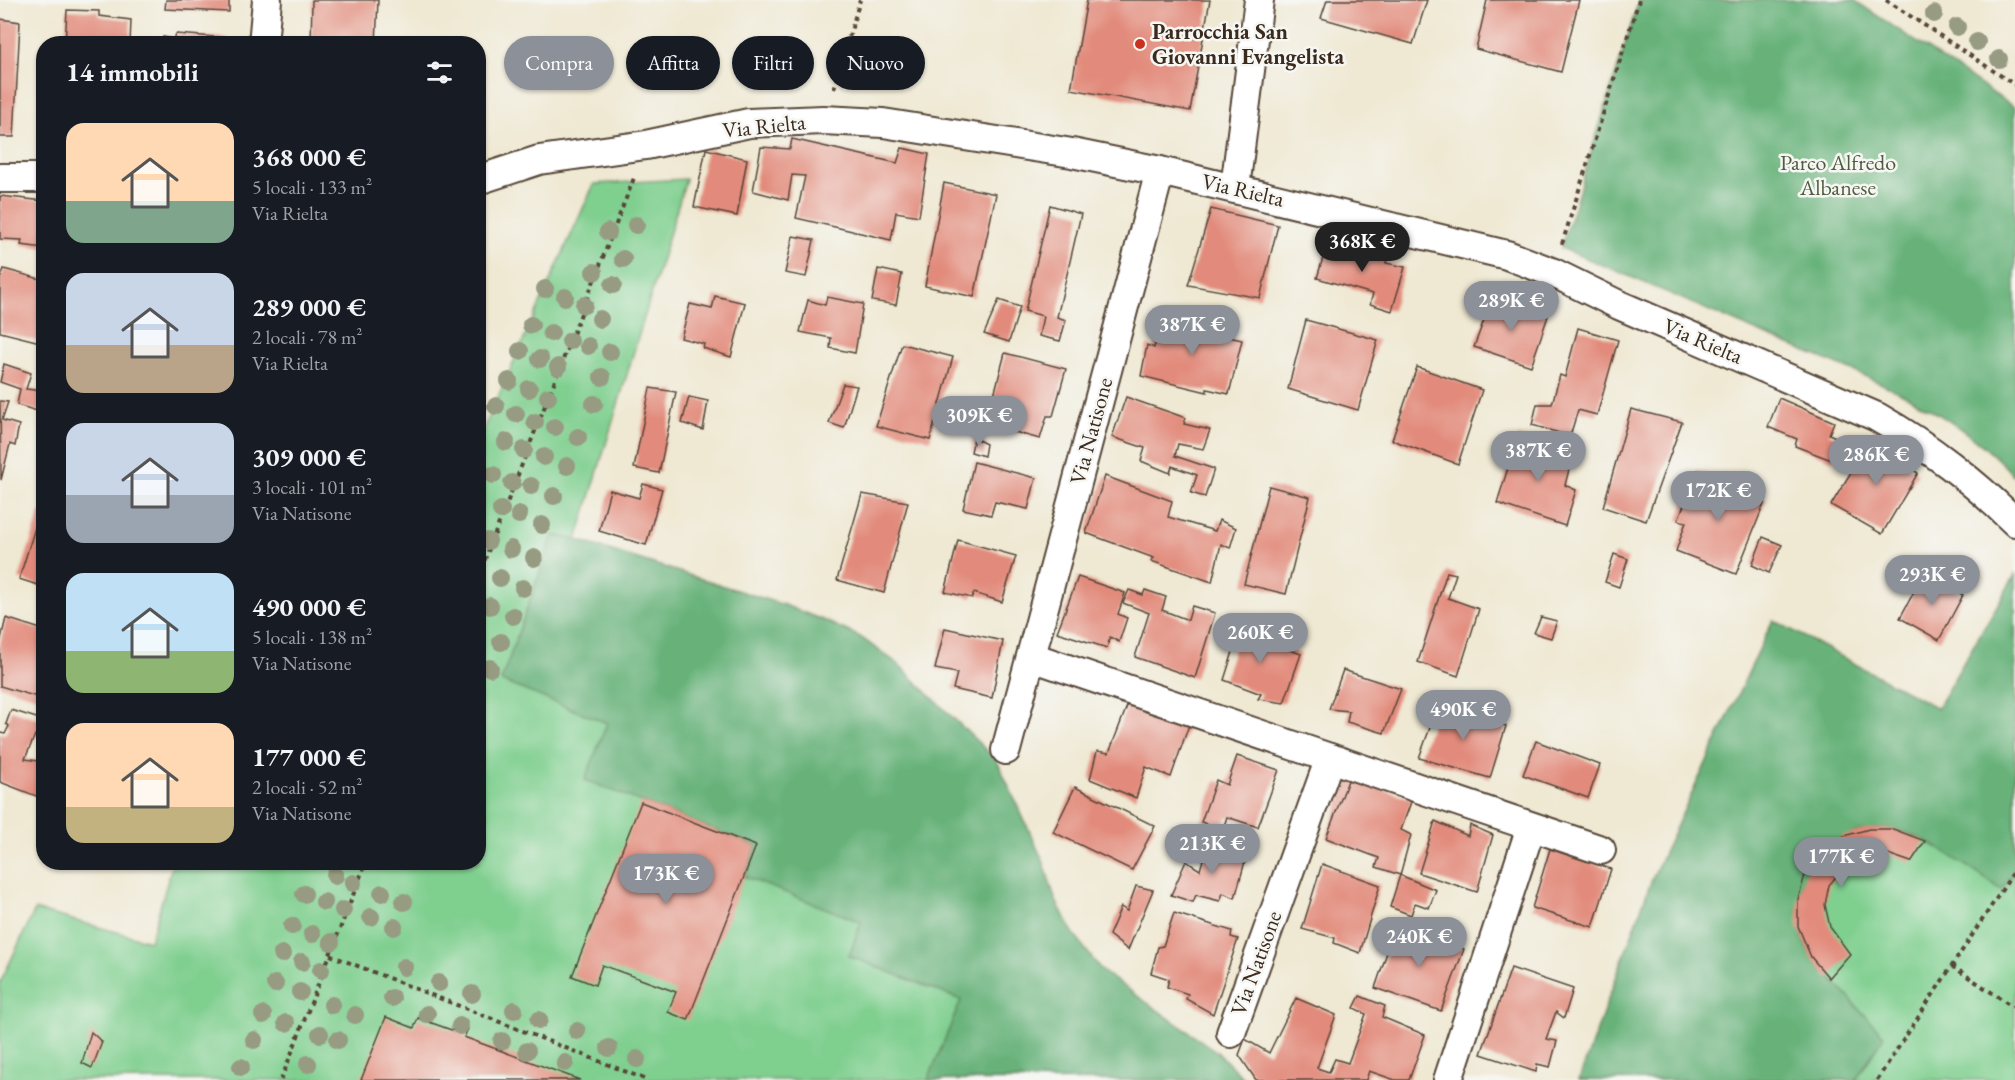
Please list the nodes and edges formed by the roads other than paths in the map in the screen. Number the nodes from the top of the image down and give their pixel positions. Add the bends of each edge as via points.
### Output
1 (267, 0) edge
2 (1259, 0) edge
3 (264, 36) edge
4 (1160, 171) junction
5 (486, 177) edge
6 (0, 178) edge
7 (36, 178) edge
8 (1235, 188) junction
9 (2015, 522) edge
10 (1032, 657) junction
11 (1006, 750) dead end
12 (1330, 758) junction
13 (1531, 827) junction
14 (1601, 850) dead end
15 (1231, 1033) dead end
16 (1448, 1080) edge

1 - 3 street
2 - 8 street
4 - 5 street, Via Rielta via 883,123 823,120 749,123 646,145 539,160
4 - 8 street, Via Rielta
4 - 10 street, Via Natisone
6 - 7 street
8 - 9 street, Via Rielta via 1507,255 1554,273 1877,417 1952,465
10 - 11 street, Via Natisone
10 - 12 street
12 - 13 street
12 - 15 street, Via Natisone
13 - 14 street
13 - 16 street

